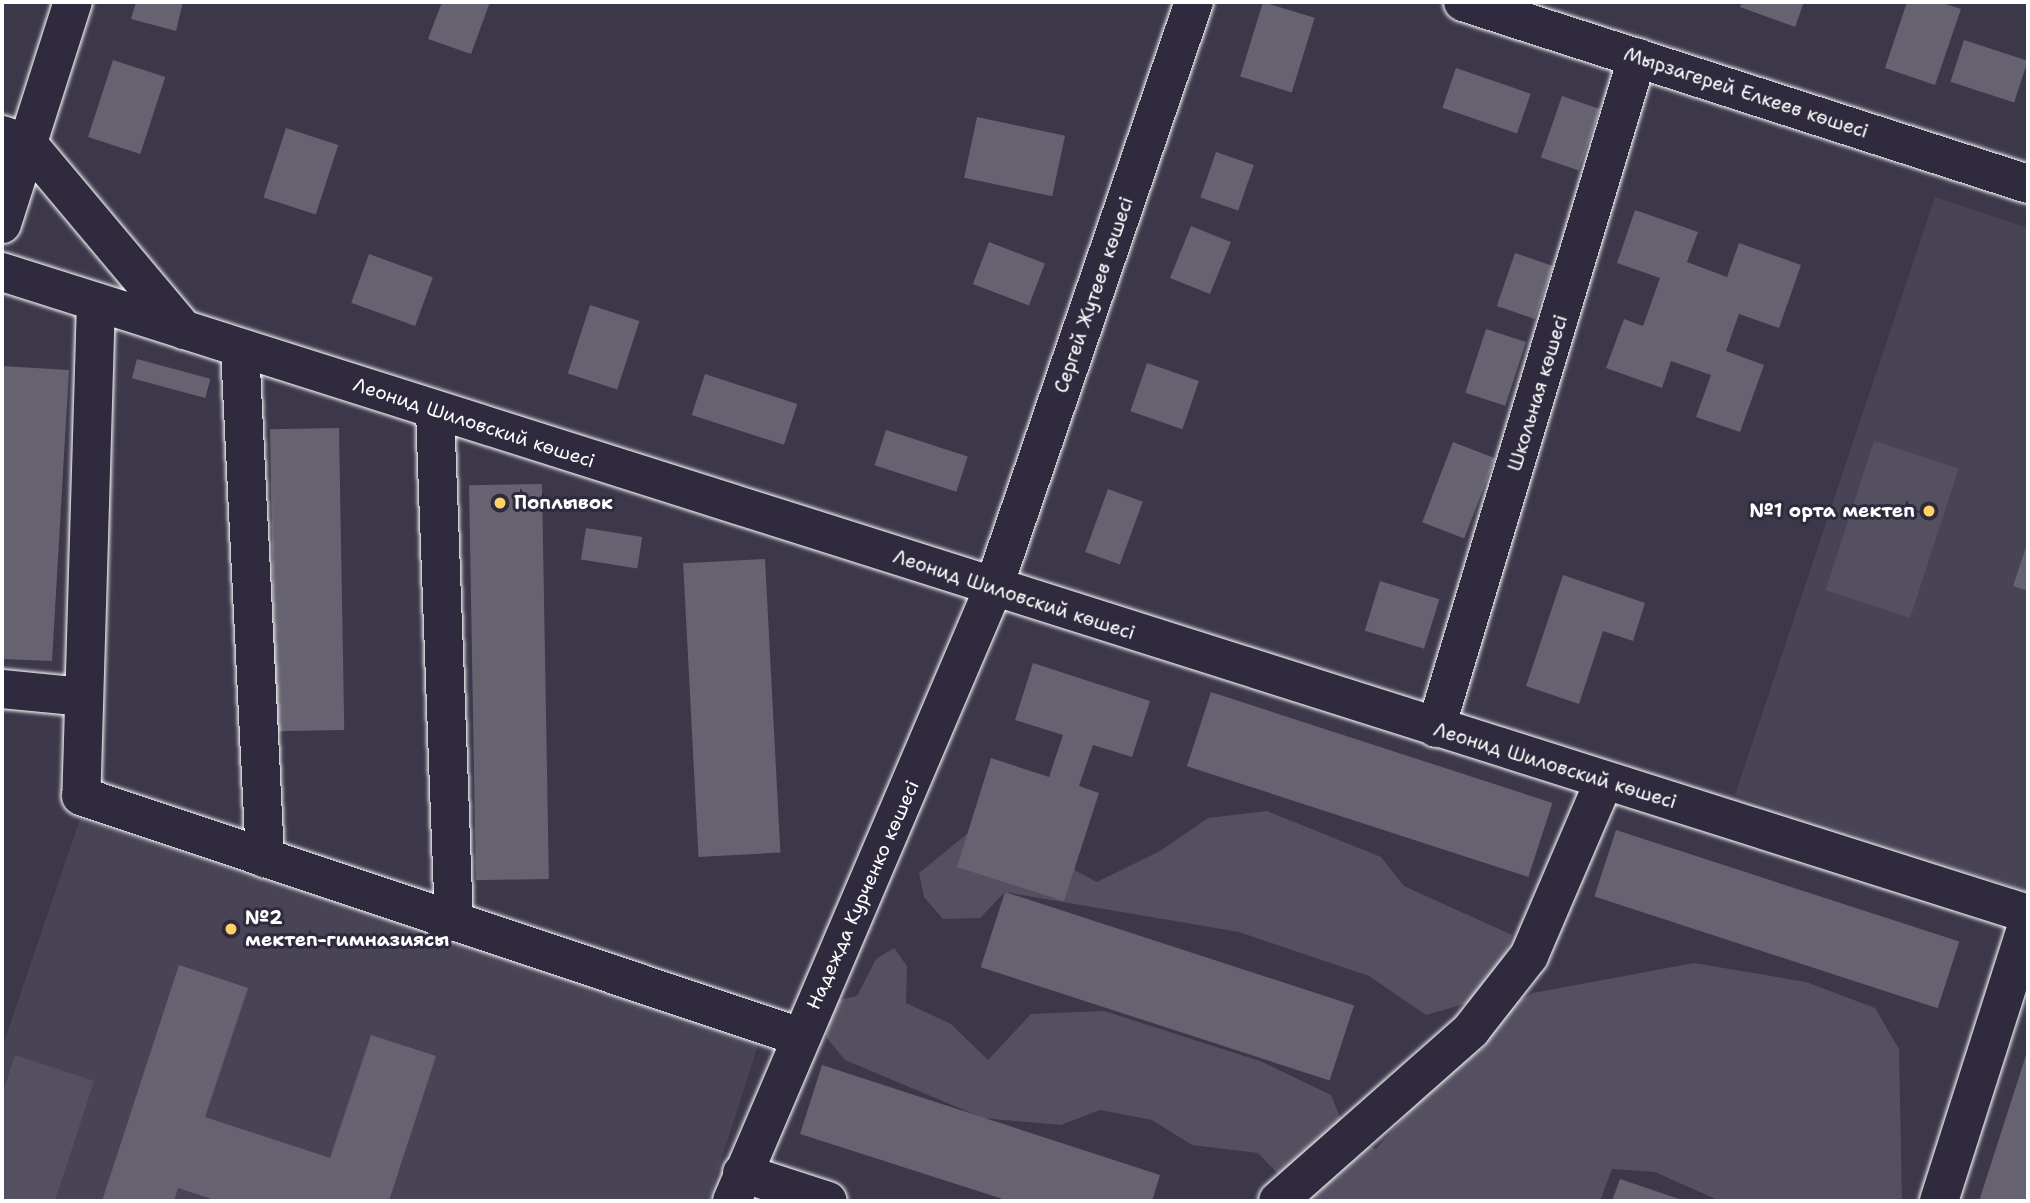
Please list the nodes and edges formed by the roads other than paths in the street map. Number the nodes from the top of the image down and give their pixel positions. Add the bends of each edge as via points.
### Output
1 (74, 2) edge
2 (1194, 2) edge
3 (1463, 2) edge
4 (1637, 58) junction
5 (15, 140) edge
6 (2028, 184) edge
7 (2, 224) edge
8 (2, 272) edge
9 (96, 302) junction
10 (185, 331) junction
11 (240, 348) junction
12 (435, 411) junction
13 (993, 589) junction
14 (2, 689) edge
15 (83, 698) junction
16 (1436, 728) junction
17 (1604, 781) junction
18 (265, 858) junction
19 (2028, 914) edge
20 (454, 922) junction
21 (2028, 922) edge
22 (800, 1037) junction
23 (737, 1187) edge
24 (828, 1201) edge
25 (1278, 1201) edge
26 (1939, 1201) edge

1 - 5 street
2 - 13 street, Сергей Жутеев көшесі
3 - 4 street, Мырзагерей Елкеев көшесі
4 - 6 street, Мырзагерей Елкеев көшесі
4 - 16 street, Школьная көшесі
5 - 7 street
5 - 10 street
8 - 9 street, Леонид Шиловский көшесі
9 - 10 street, Леонид Шиловский көшесі
9 - 15 street
10 - 11 street, Леонид Шиловский көшесі
11 - 12 street, Леонид Шиловский көшесі
11 - 18 street
12 - 13 street, Леонид Шиловский көшесі
12 - 20 street
13 - 16 street, Леонид Шиловский көшесі
13 - 22 street, Надежда Курченко көшесі
14 - 15 street
15 - 18 street via 80,796
16 - 17 street, Леонид Шиловский көшесі
17 - 19 street, Леонид Шиловский көшесі
17 - 25 street via 1529,956 1471,1030
18 - 20 street
20 - 22 street
21 - 26 street
22 - 23 street, Надежда Курченко көшесі
23 - 24 street

